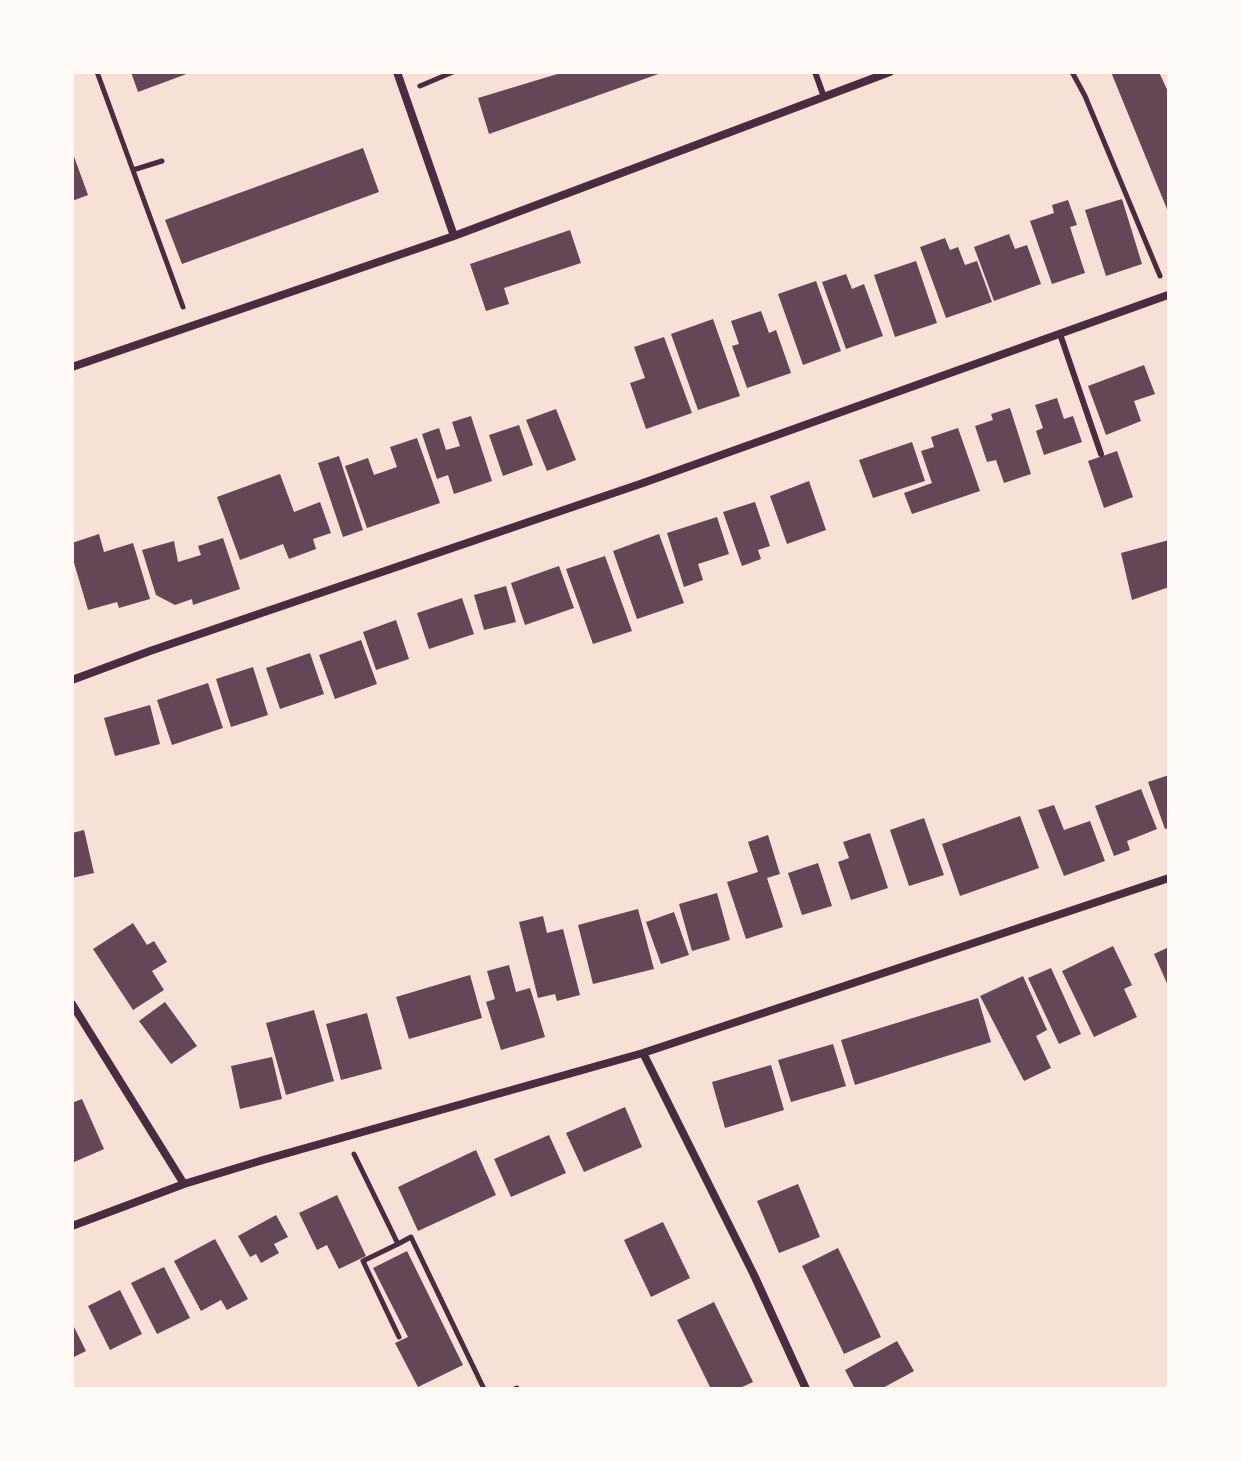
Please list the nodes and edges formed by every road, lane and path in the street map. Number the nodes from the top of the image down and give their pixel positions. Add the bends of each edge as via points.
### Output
1 (97, 72) edge
2 (397, 72) edge
3 (453, 72) edge
4 (815, 72) edge
5 (890, 72) edge
6 (1072, 72) edge
7 (405, 93) junction
8 (824, 97) junction
9 (162, 161) dead end
10 (132, 170) junction
11 (454, 236) junction
12 (1168, 295) edge
13 (190, 327) junction
14 (1060, 334) junction
15 (72, 367) edge
16 (1101, 454) dead end
17 (72, 680) edge
18 (1169, 878) edge
19 (72, 1004) edge
20 (643, 1053) junction
21 (346, 1136) junction
22 (184, 1184) junction
23 (72, 1226) edge
24 (398, 1244) junction
25 (399, 1337) dead end
26 (484, 1389) edge
27 (806, 1389) edge

1 - 10 path
2 - 7 street
3 - 7 path
4 - 8 lane
5 - 8 street
6 - 12 path
7 - 11 street
8 - 11 street
9 - 10 path
10 - 13 path
11 - 13 street
12 - 14 street
13 - 15 street
14 - 16 lane
14 - 17 street
18 - 20 street
19 - 22 street
20 - 21 street
20 - 27 street
21 - 22 street
21 - 24 path
22 - 23 street
24 - 25 path via 363,1261
24 - 26 path via 411,1237

